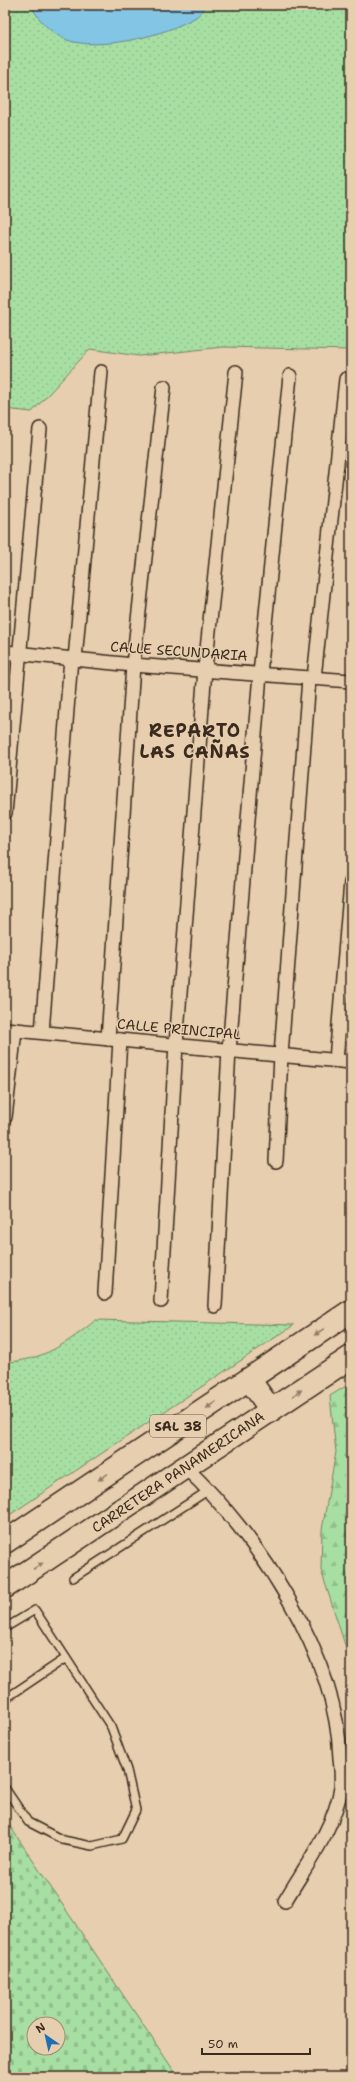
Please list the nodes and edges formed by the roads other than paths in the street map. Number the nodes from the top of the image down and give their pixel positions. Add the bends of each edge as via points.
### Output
1 (101, 372) dead end
2 (236, 372) dead end
3 (290, 376) dead end
4 (346, 379) dead end
5 (164, 387) dead end
6 (40, 429) dead end
7 (5, 652) edge
8 (18, 653) junction
9 (73, 659) junction
10 (133, 665) junction
11 (205, 669) junction
12 (260, 674) junction
13 (311, 678) junction
14 (351, 681) edge
15 (5, 813) edge
16 (351, 882) edge
17 (10, 1029) edge
18 (42, 1032) junction
19 (114, 1039) junction
20 (176, 1045) junction
21 (229, 1050) junction
22 (281, 1055) junction
23 (336, 1060) junction
24 (351, 1062) edge
25 (5, 1117) edge
26 (276, 1162) dead end
27 (104, 1293) dead end
28 (161, 1301) dead end
29 (215, 1306) dead end
30 (351, 1311) edge
31 (351, 1357) edge
32 (248, 1379) junction
33 (271, 1410) junction
34 (186, 1468) junction
35 (208, 1490) junction
36 (5, 1542) edge
37 (73, 1578) dead end
38 (5, 1587) edge
39 (5, 1628) edge
40 (66, 1658) junction
41 (5, 1699) edge
42 (5, 1788) edge
43 (285, 1901) dead end

1 - 9 street
2 - 11 street
3 - 12 street
4 - 13 street
5 - 10 street
6 - 8 street
7 - 8 street, CALLE SECUNDARIA
8 - 9 street, CALLE SECUNDARIA
8 - 15 street
9 - 10 street, CALLE SECUNDARIA
9 - 18 street
10 - 11 street, CALLE SECUNDARIA
10 - 19 street
11 - 12 street, CALLE SECUNDARIA
11 - 20 street
12 - 13 street, CALLE SECUNDARIA
12 - 21 street
13 - 14 street, CALLE SECUNDARIA
13 - 22 street
16 - 23 street
17 - 18 street, CALLE PRINCIPAL
17 - 25 street
18 - 19 street, CALLE PRINCIPAL
19 - 20 street, CALLE PRINCIPAL
19 - 27 street
20 - 21 street, CALLE PRINCIPAL
20 - 28 street
21 - 22 street, CALLE PRINCIPAL
21 - 29 street
22 - 23 street, CALLE PRINCIPAL
22 - 26 street
23 - 24 street, CALLE PRINCIPAL
30 -> 32 highway, SAL 38
33 -> 31 highway, CARRETERA PANAMERICANA / SAL 38
32 - 33 highway
32 -> 36 highway, SAL 38
33 - 34 highway, CARRETERA PANAMERICANA / SAL 38
34 - 35 street
38 -> 34 highway, CARRETERA PANAMERICANA / SAL 38
35 - 37 lane
35 - 43 street via 234,1518 284,1591 315,1654 328,1689 340,1739 341,1787 331,1822
39 - 40 lane via 35,1610
40 - 41 lane
40 - 42 lane via 111,1727 127,1770 136,1810 122,1839 92,1846 63,1840 28,1822

